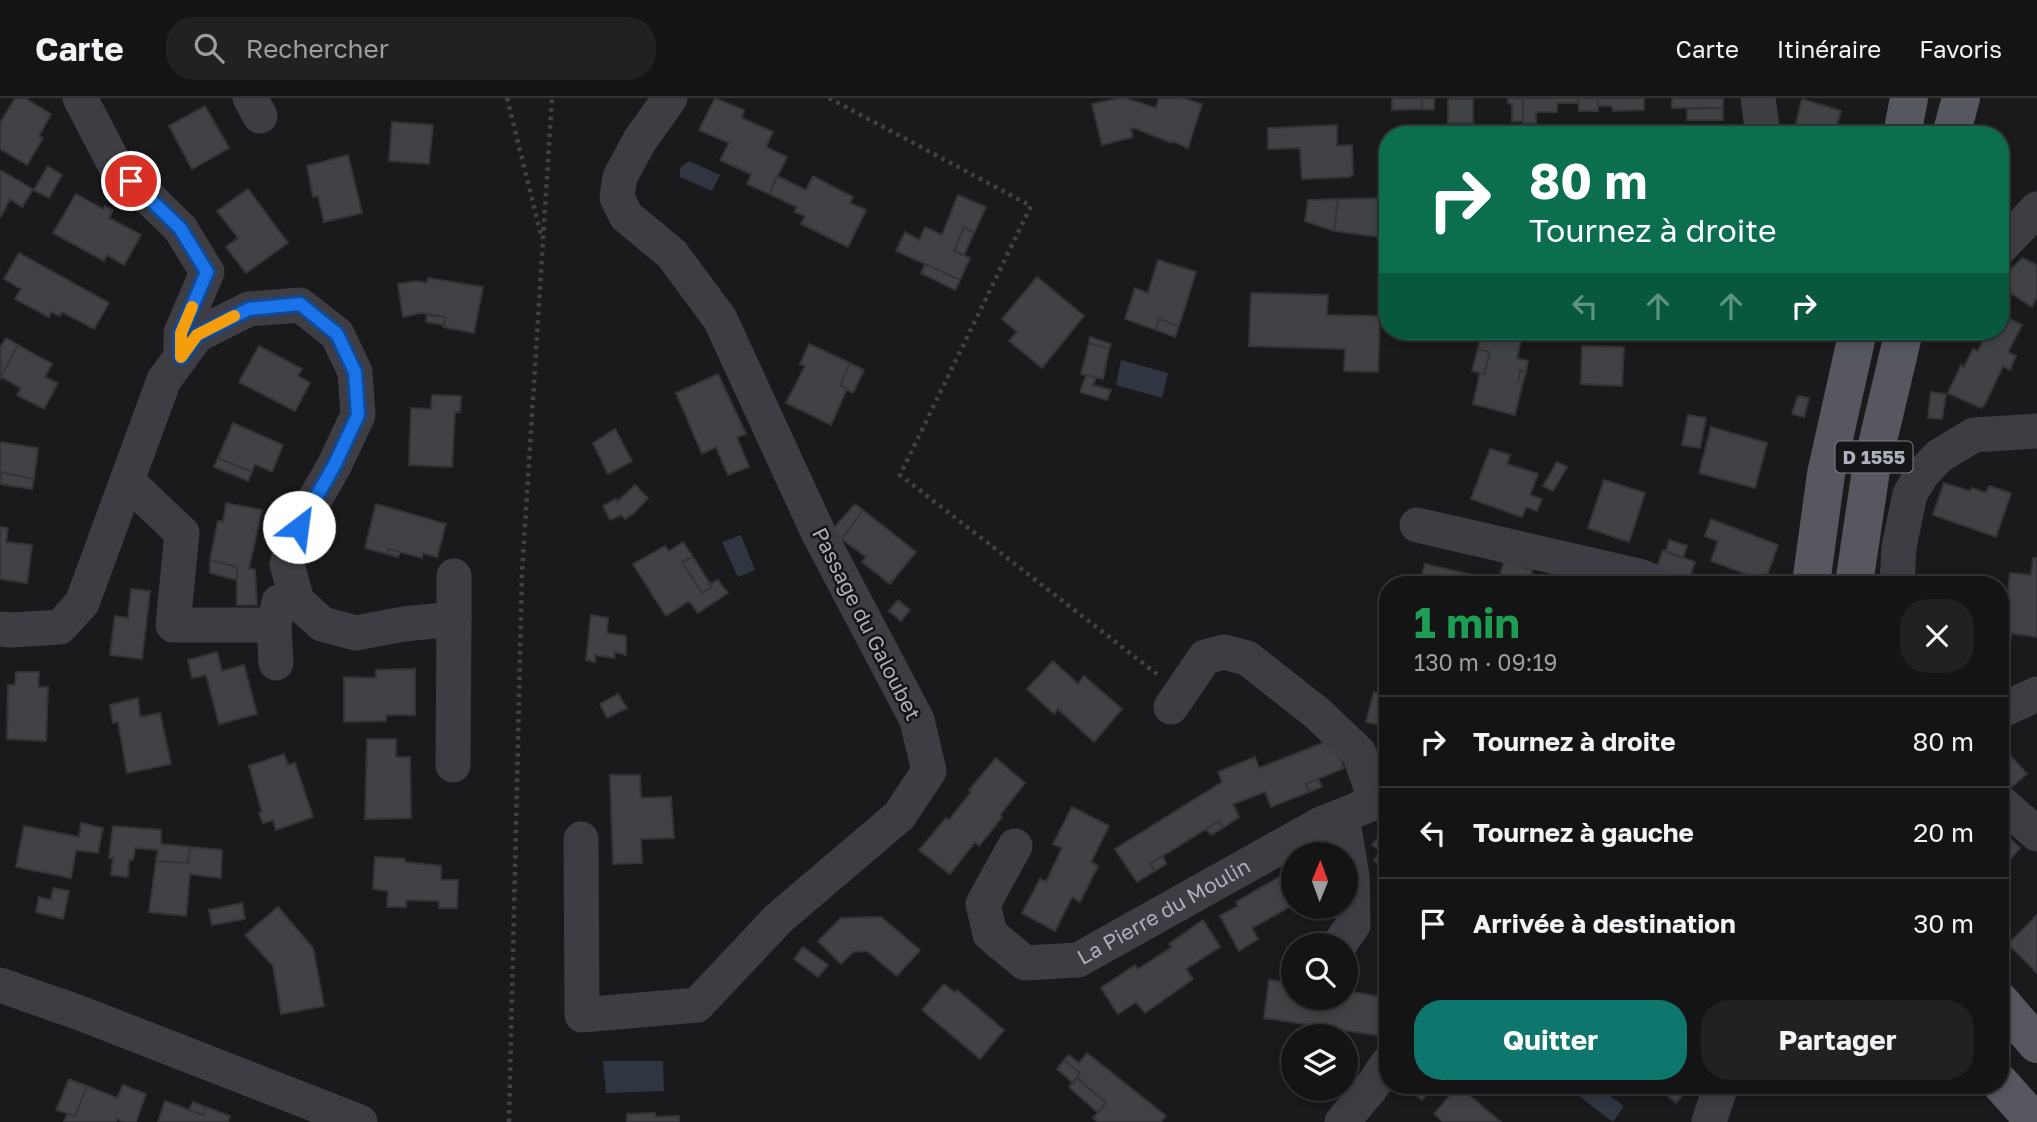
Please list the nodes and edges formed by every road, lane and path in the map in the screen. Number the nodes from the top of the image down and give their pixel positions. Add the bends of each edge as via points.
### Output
1 (80, 98) edge
2 (508, 98) edge
3 (552, 98) edge
4 (670, 98) edge
5 (829, 98) edge
6 (1758, 98) edge
7 (1909, 98) edge
8 (1961, 98) edge
9 (1762, 126) edge
10 (1904, 126) edge
11 (1953, 126) edge
12 (2037, 209) edge
13 (2009, 239) edge
14 (544, 247) junction
15 (1856, 340) edge
16 (1902, 340) edge
17 (181, 357) junction
18 (2037, 431) edge
19 (127, 481) junction
20 (1417, 525) dead end
21 (286, 564) junction
22 (454, 576) dead end
23 (1635, 576) edge
24 (1812, 576) edge
25 (1855, 576) edge
26 (1897, 576) edge
27 (454, 619) junction
28 (274, 625) junction
29 (0, 629) edge
30 (276, 663) dead end
31 (1166, 692) joint
32 (2037, 694) edge
33 (2009, 707) edge
34 (453, 765) dead end
35 (1379, 796) edge
36 (1379, 804) edge
37 (2009, 810) edge
38 (1342, 816) junction
39 (2037, 834) edge
40 (581, 839) dead end
41 (1016, 846) dead end
42 (1347, 933) edge
43 (0, 985) edge
44 (2009, 1011) edge
45 (2037, 1044) edge
46 (1379, 1076) edge
47 (2009, 1093) edge
48 (1718, 1094) edge
49 (360, 1122) edge
50 (509, 1122) edge
51 (1342, 1122) edge
52 (1709, 1122) edge
53 (2035, 1122) edge

1 - 17 street via 115,165 180,228 207,272 181,333
2 - 14 path
3 - 14 path
4 - 40 street, Passage du Galoubet via 620,177 617,197 626,216 672,254 720,319 818,532 917,720 929,771 899,816 779,918 697,1005 582,1015
5 - 31 path via 1031,206 900,475
6 - 9 street
7 - 10 main road
8 - 11 main road
12 - 13 street
14 - 50 path via 522,573
15 - 24 main road, D 1555 via 1826,474
16 - 25 main road, D 1555 via 1871,470
17 - 19 street via 164,380
17 - 21 street via 197,335 249,309 300,304 337,334 355,372 358,415 299,527
18 - 26 street via 1975,435 1939,456 1910,494
19 - 28 street via 182,533 173,625
19 - 29 street via 82,603 60,627
20 - 23 street
21 - 27 street via 297,601 322,624 356,633
21 - 28 street
22 - 27 street
27 - 34 street
28 - 30 street
31 - 35 street via 1205,657 1224,652 1247,658 1359,753
32 - 33 street
36 - 38 street, La Pierre du Moulin
37 - 39 street
38 - 41 street, La Pierre du Moulin via 1078,960 1025,963 990,934 984,904
38 - 42 street via 1352,876 1353,925
43 - 49 street
44 - 45 main road
46 - 51 street
47 - 53 main road
48 - 52 street

